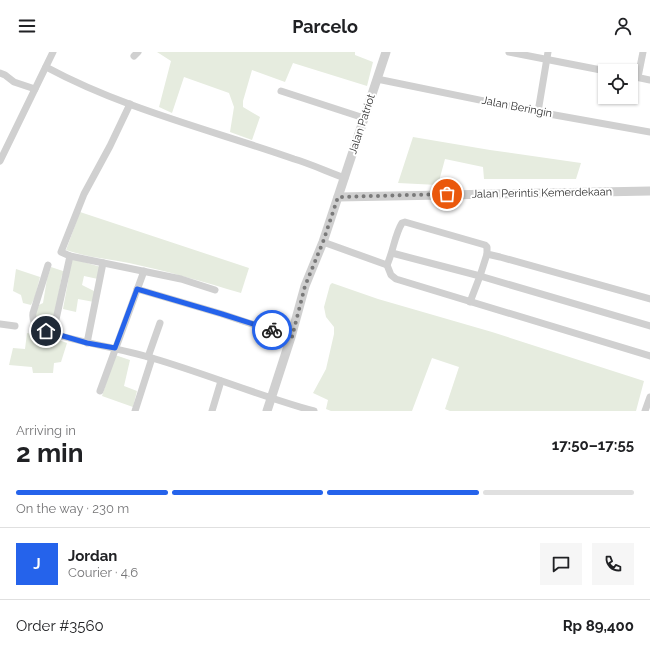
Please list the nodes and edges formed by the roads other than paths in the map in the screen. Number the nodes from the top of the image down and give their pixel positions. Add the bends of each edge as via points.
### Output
1 (53, 52) edge
2 (386, 52) edge
3 (509, 52) edge
4 (643, 52) edge
5 (548, 55) edge
6 (46, 67) junction
7 (638, 68) edge
8 (598, 69) edge
9 (0, 73) edge
10 (638, 78) edge
11 (381, 80) junction
12 (650, 80) edge
13 (35, 89) junction
14 (281, 91) dead end
15 (130, 104) junction
16 (538, 112) junction
17 (364, 118) junction
18 (650, 132) edge
19 (0, 161) edge
20 (345, 178) junction
21 (650, 190) edge
22 (338, 197) junction
23 (323, 242) junction
24 (392, 253) junction
25 (487, 254) junction
26 (70, 256) junction
27 (103, 263) junction
28 (48, 265) dead end
29 (387, 265) junction
30 (144, 271) junction
31 (480, 276) junction
32 (137, 289) junction
33 (215, 290) dead end
34 (650, 299) edge
35 (470, 302) junction
36 (160, 323) dead end
37 (0, 324) edge
38 (15, 326) dead end
39 (650, 326) edge
40 (53, 333) junction
41 (292, 337) junction
42 (87, 343) junction
43 (115, 348) junction
44 (650, 356) edge
45 (150, 357) junction
46 (221, 381) junction
47 (100, 391) dead end
48 (650, 397) edge
49 (273, 399) junction
50 (135, 411) edge
51 (212, 411) edge
52 (267, 411) edge
53 (314, 411) edge
54 (645, 411) edge

1 - 6 street
2 - 11 street, Jalan Patriot
3 - 5 street
4 - 7 street
5 - 8 street
5 - 16 street
6 - 13 street
6 - 15 street
9 - 13 street via 14,82
10 - 12 street
11 - 16 street, Jalan Beringin
11 - 17 street, Jalan Patriot
13 - 19 street
14 - 17 street
15 - 20 street
15 - 26 street via 84,194 62,250
16 - 18 street, Jalan Beringin
17 - 20 street, Jalan Patriot
20 - 22 street, Jalan Patriot
21 - 22 street, Jalan Perintis Kemerdekaan
22 - 23 street, Jalan Patriot
23 - 29 street
23 - 41 street, Jalan Patriot via 305,286
24 - 25 street via 399,227 405,222 485,245
24 - 29 street
24 - 31 street
25 - 31 street
25 - 34 street
26 - 27 street
26 - 40 street
27 - 30 street
27 - 42 street
28 - 40 street via 32,317 40,330
29 - 35 street via 393,278
30 - 32 street
30 - 33 street
31 - 35 street
31 - 39 street
32 - 41 street
32 - 43 street
35 - 44 street
36 - 45 street
37 - 38 street
40 - 42 street
41 - 49 street, Jalan Patriot
42 - 43 street
43 - 45 street
43 - 47 street
45 - 46 street
45 - 50 street
46 - 49 street
46 - 51 street
48 - 54 street
49 - 52 street, Jalan Patriot
49 - 53 street

